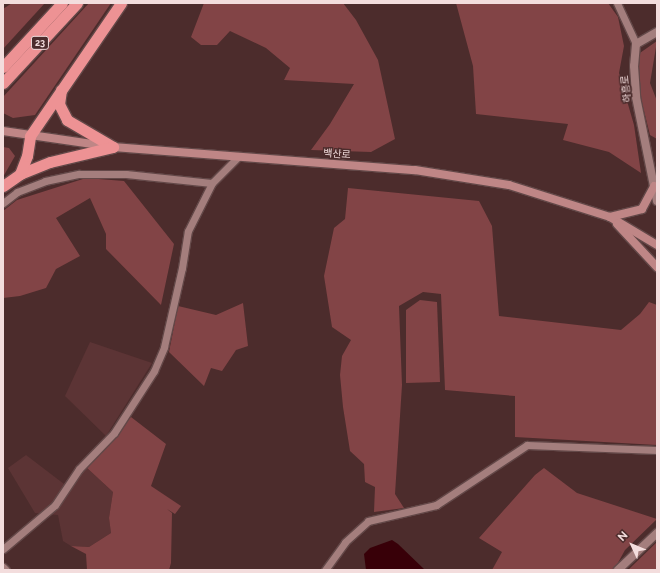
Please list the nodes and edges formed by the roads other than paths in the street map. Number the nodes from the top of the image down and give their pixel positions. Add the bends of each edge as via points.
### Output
1 (62, 3) edge
2 (77, 3) edge
3 (121, 3) edge
4 (617, 3) edge
5 (657, 32) edge
6 (636, 44) junction
7 (3, 67) edge
8 (3, 83) edge
9 (61, 87) junction
10 (3, 131) edge
11 (30, 136) junction
12 (113, 148) junction
13 (238, 157) junction
14 (20, 174) junction
15 (212, 183) junction
16 (3, 186) edge
17 (656, 189) edge
18 (657, 201) edge
19 (3, 203) edge
20 (610, 217) junction
21 (657, 245) edge
22 (657, 267) edge
23 (657, 450) edge
24 (657, 533) edge
25 (3, 549) edge
26 (3, 567) edge
27 (6, 570) edge
28 (325, 570) edge
29 (618, 570) edge

1 - 7 highway, 23
2 - 8 highway, 23
3 - 9 highway
4 - 6 street
5 - 6 street
6 - 17 street, 하흥로 via 636,97
9 - 11 highway
9 - 12 highway via 59,104 67,120
10 - 11 main road, 백산로
11 - 12 main road, 백산로
11 - 14 highway via 27,156
12 - 13 main road, 백산로
12 - 14 highway via 50,162
13 - 15 street
13 - 20 main road, 백산로 via 415,170 509,185
14 - 16 highway
15 - 19 street via 126,174 79,174 45,181 17,192
15 - 25 street via 188,231 164,347 154,371 114,433 80,469 55,505
17 - 18 street, 하흥로
17 - 20 main road via 642,209
20 - 21 main road, 백산로
20 - 22 main road
23 - 28 street via 527,445 436,505 368,521 345,542
24 - 29 street
26 - 27 street

